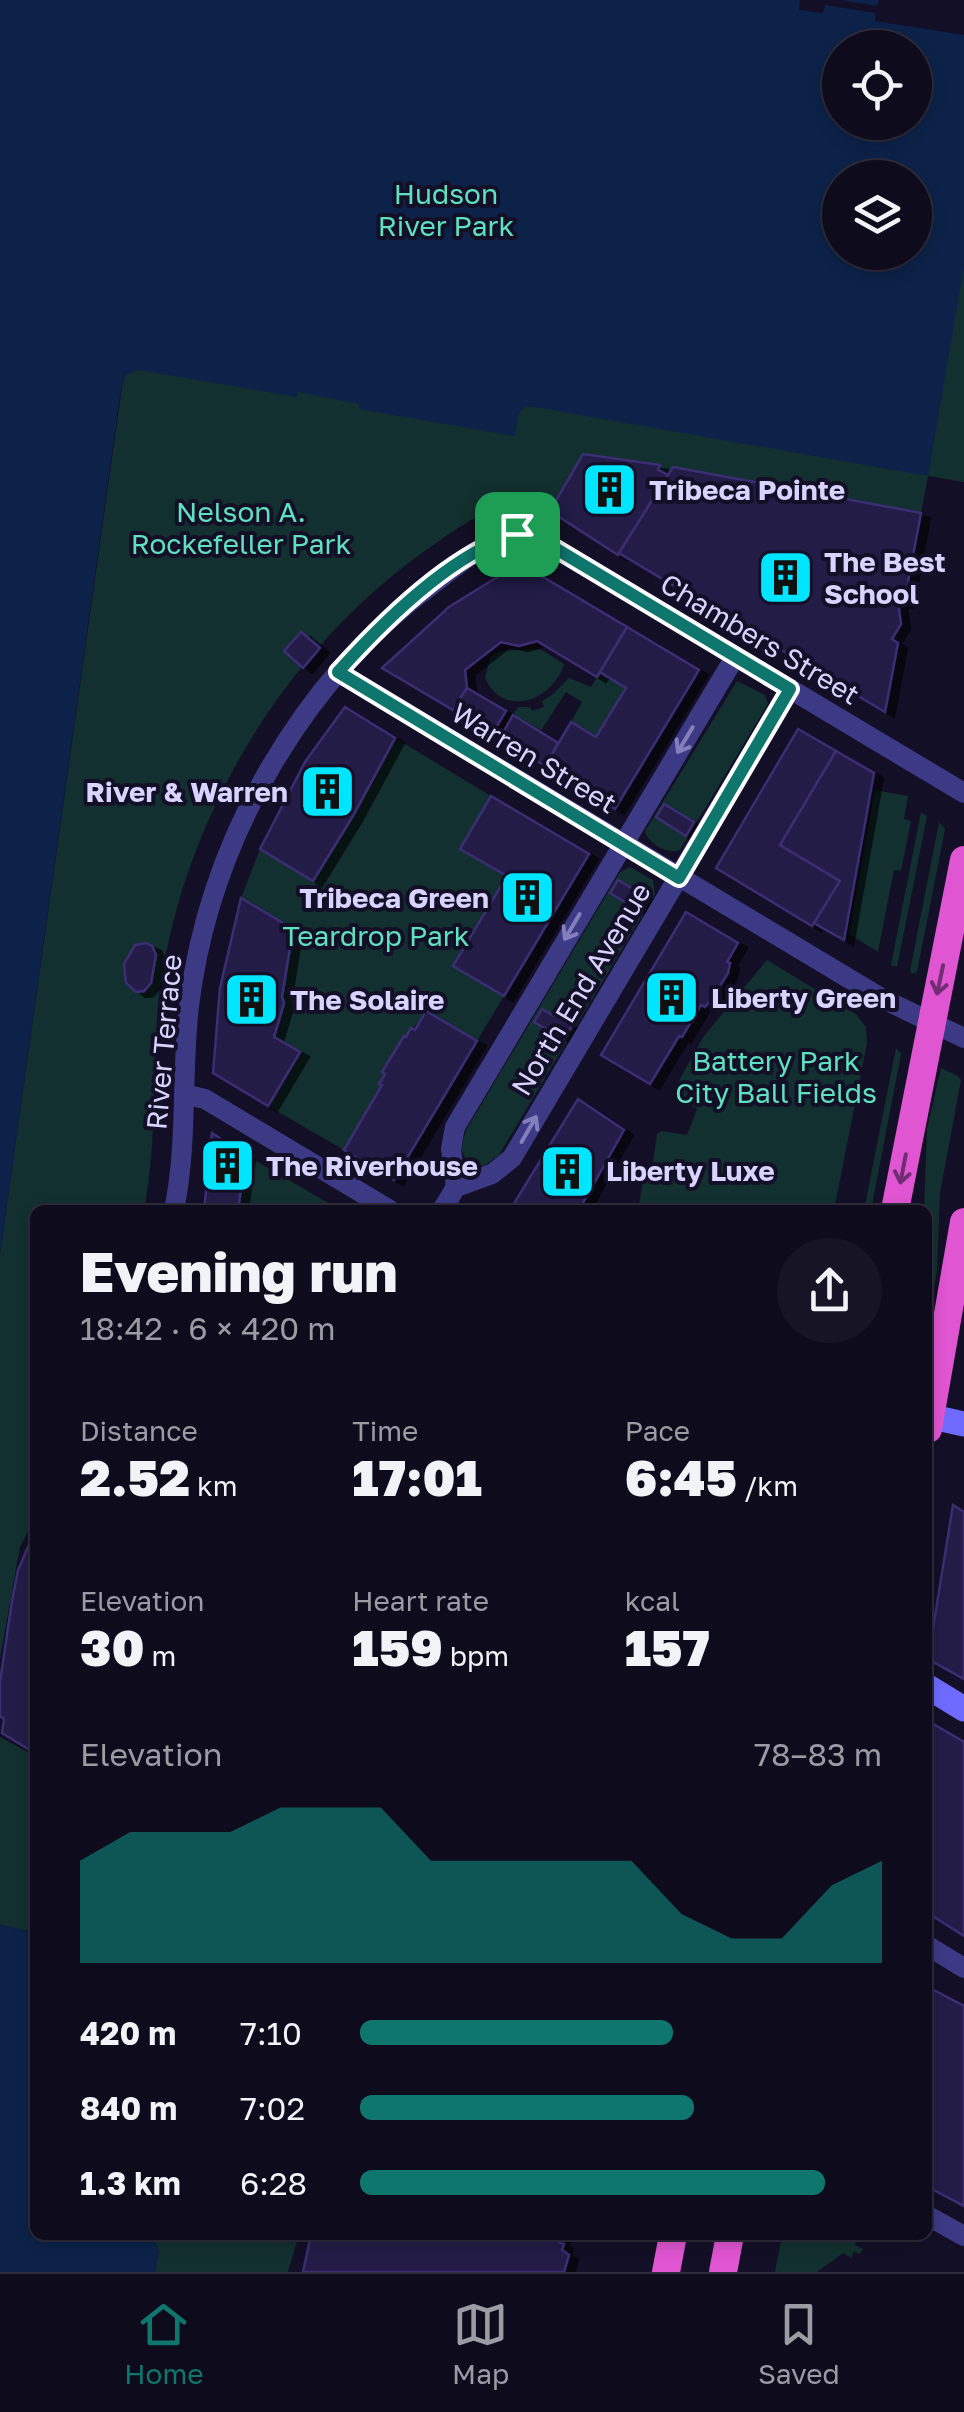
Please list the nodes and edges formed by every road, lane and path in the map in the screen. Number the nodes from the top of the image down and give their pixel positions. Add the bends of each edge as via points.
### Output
1 (526, 534) joint
2 (735, 657) junction
3 (338, 672) junction
4 (790, 689) junction
5 (964, 793) edge
6 (622, 843) junction
7 (964, 860) edge
8 (679, 878) junction
9 (931, 1024) junction
10 (964, 1038) edge
11 (184, 1094) junction
12 (456, 1187) junction
13 (175, 1205) edge
14 (382, 1205) edge
15 (445, 1205) edge
16 (896, 1205) edge
17 (964, 1222) edge
18 (932, 1398) edge
19 (932, 1420) edge
20 (964, 1424) edge
21 (932, 1689) edge
22 (964, 1709) edge
23 (932, 1948) edge
24 (964, 1968) edge
25 (932, 2218) edge
26 (964, 2236) edge
27 (672, 2240) edge
28 (729, 2240) edge
29 (666, 2272) edge
30 (723, 2272) edge

1 - 2 street, Chambers Street
1 - 3 street, River Terrace via 503,538 462,562
2 - 4 street, Chambers Street
2 -> 6 street, North End Avenue
3 - 6 street, Warren Street
3 - 11 street, River Terrace via 270,769 218,882 193,980
4 - 5 street, Chambers Street
4 - 8 street, North End Avenue
6 - 8 street, Warren Street
6 -> 12 street, North End Avenue via 455,1126
7 -> 9 highway
8 - 9 street, Warren Street
12 -> 8 street, North End Avenue via 492,1174 512,1158
9 - 10 street, Warren Street
9 -> 16 highway
11 - 13 street, River Terrace
11 - 14 street via 206,1099
12 - 15 street
17 - 18 highway
19 - 20 main road
21 - 22 main road
23 - 24 street
25 - 26 street
27 - 29 highway
28 - 30 highway

